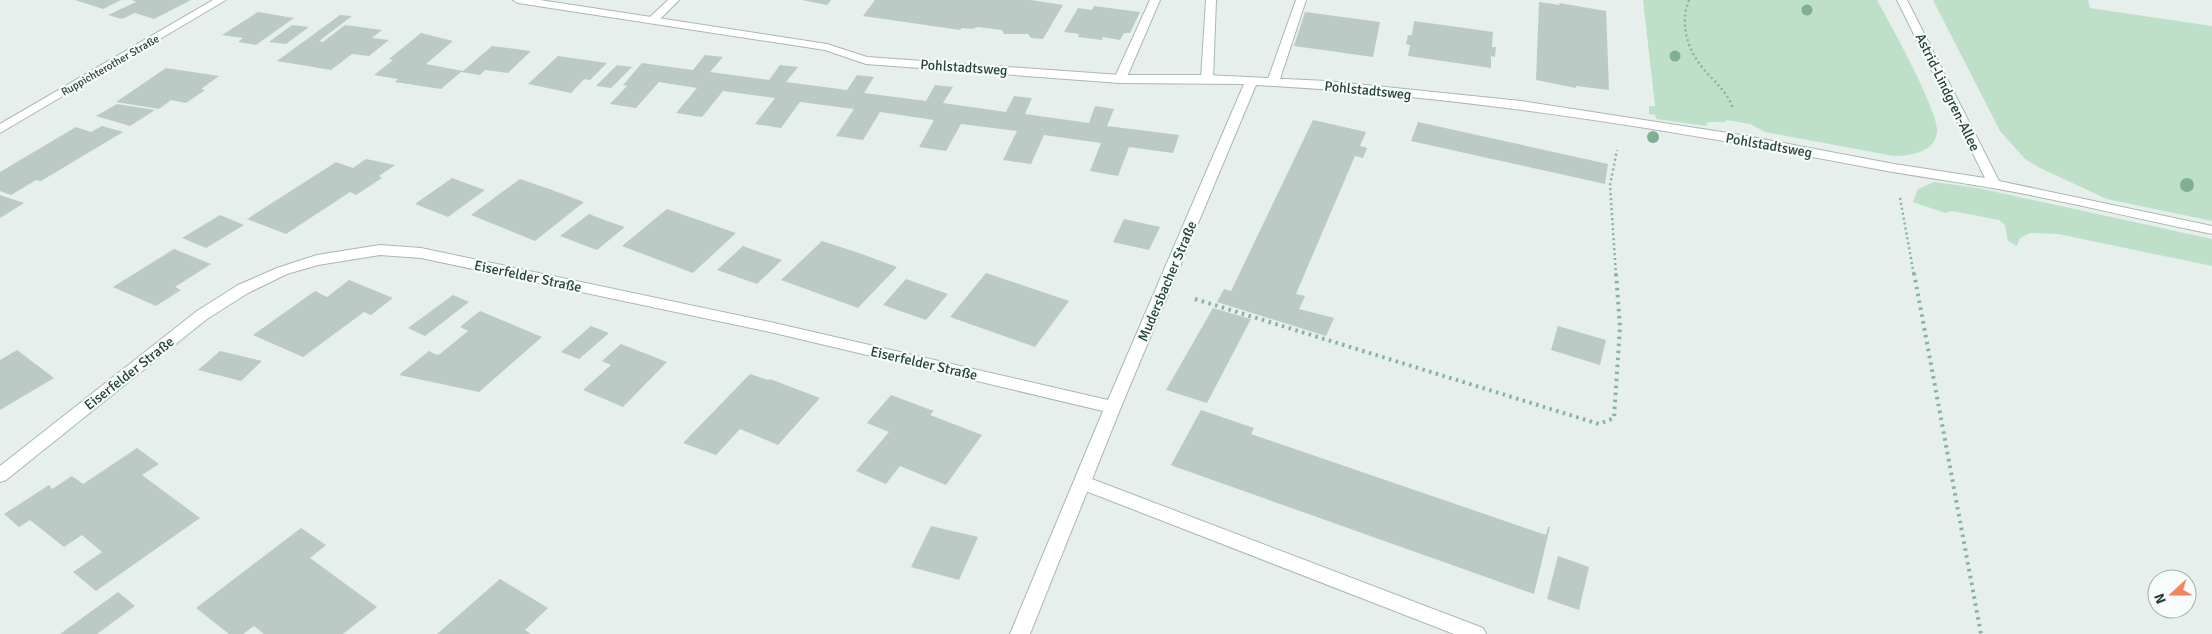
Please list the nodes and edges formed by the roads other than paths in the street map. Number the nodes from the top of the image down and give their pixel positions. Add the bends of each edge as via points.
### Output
1 (221, 0) edge
2 (518, 0) edge
3 (674, 0) edge
4 (1155, 0) edge
5 (1212, 0) edge
6 (1301, 0) edge
7 (1902, 0) edge
8 (654, 20) junction
9 (1120, 79) junction
10 (1207, 79) junction
11 (1252, 81) junction
12 (1273, 82) junction
13 (0, 129) edge
14 (1994, 184) junction
15 (2212, 230) edge
16 (1114, 407) junction
17 (0, 475) edge
18 (1084, 483) junction
19 (1020, 634) edge
20 (1476, 634) edge

1 - 13 street, Ruppichterother Straße
2 - 8 street, Pohlstadtsweg
3 - 8 street
4 - 9 street
5 - 10 street
6 - 12 street
7 - 14 street, Astrid-Lindgren-Allee
8 - 9 street, Pohlstadtsweg via 827,47 866,60
9 - 10 street, Pohlstadtsweg
10 - 11 street, Pohlstadtsweg
11 - 12 street, Pohlstadtsweg
11 - 16 street, Mudersbacher Straße
12 - 14 street, Pohlstadtsweg via 1521,105 1741,139
14 - 15 street, Pohlstadtsweg
16 - 17 street, Eiserfelder Straße via 760,324 421,253 380,250 317,260 282,271 243,289 202,316
16 - 18 street, Mudersbacher Straße
18 - 19 street, Mudersbacher Straße
18 - 20 street

